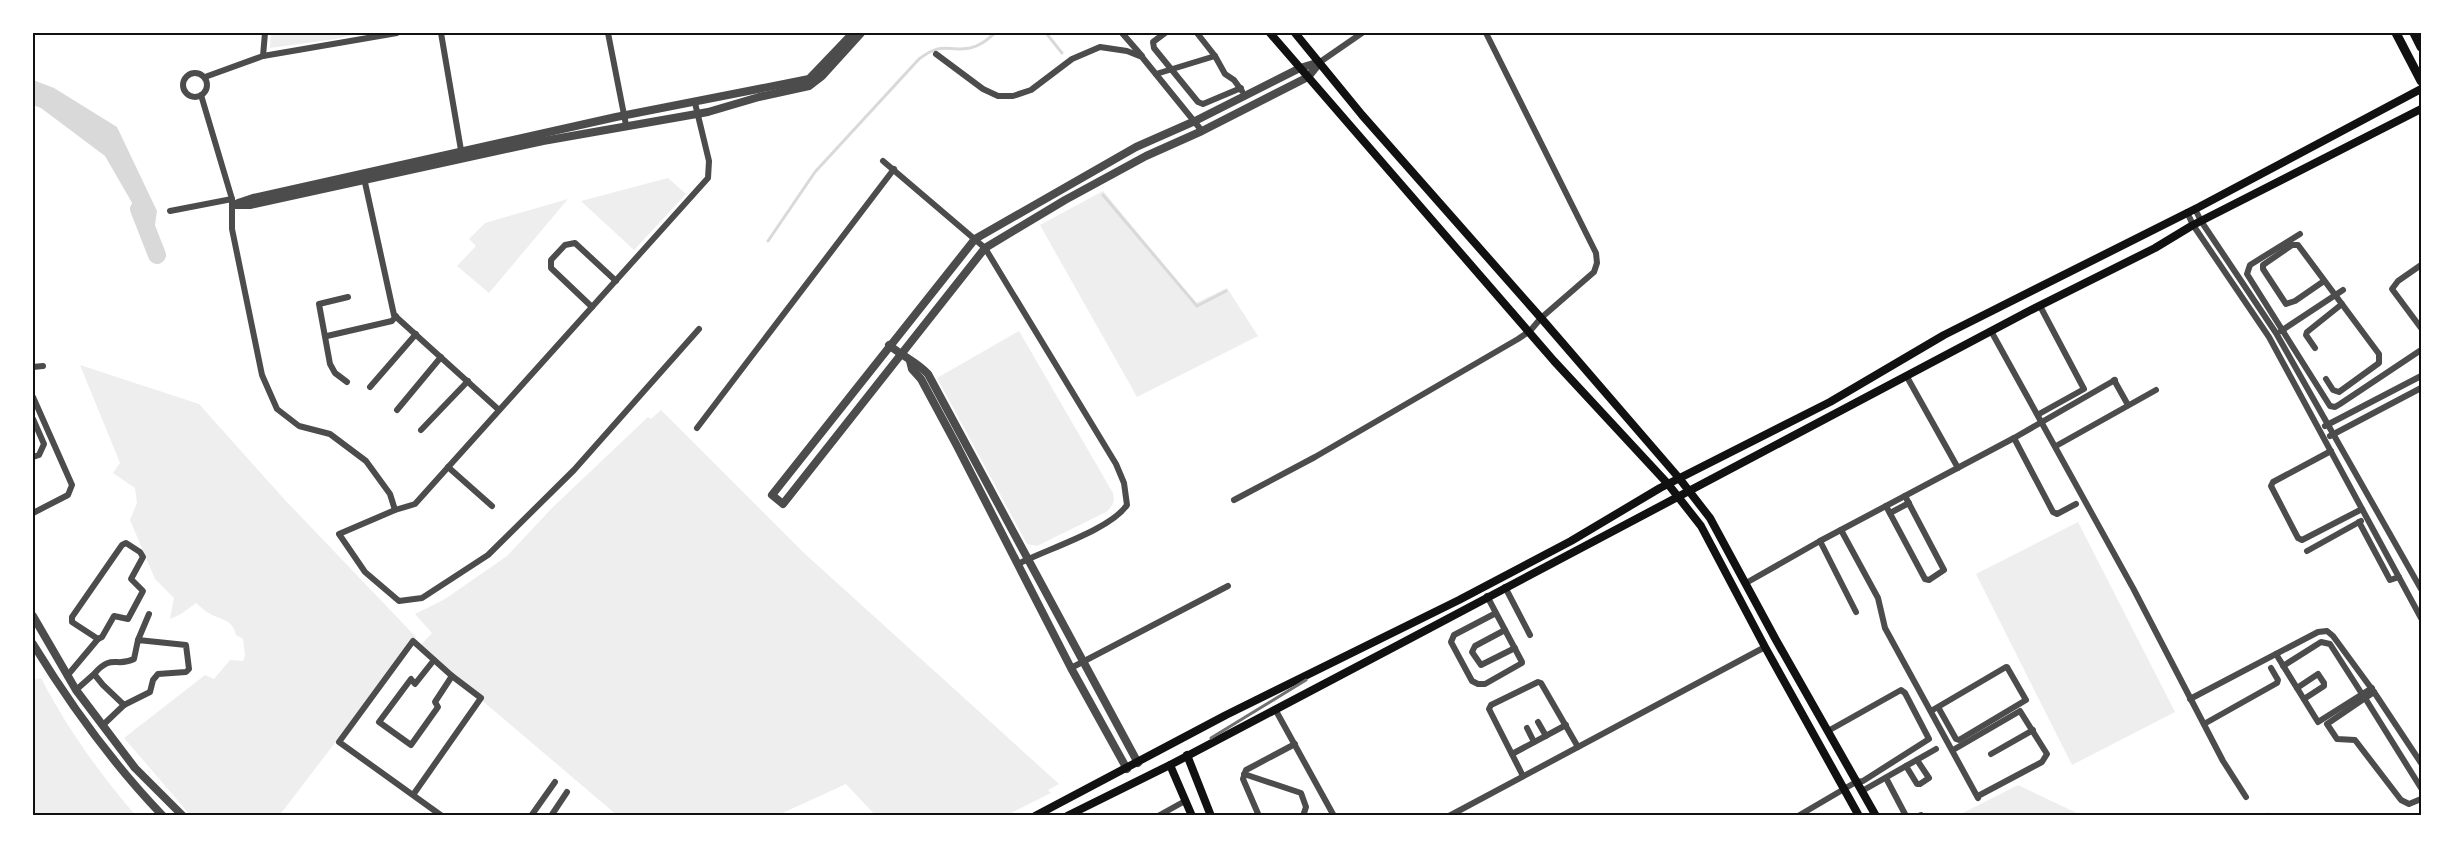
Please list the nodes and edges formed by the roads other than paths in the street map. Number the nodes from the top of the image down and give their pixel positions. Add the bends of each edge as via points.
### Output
1 (265, 33) edge
2 (397, 33) edge
3 (441, 33) edge
4 (608, 33) edge
5 (853, 33) edge
6 (861, 33) edge
7 (1122, 33) edge
8 (1165, 33) edge
9 (1197, 33) edge
10 (1270, 33) edge
11 (1294, 33) edge
12 (1362, 33) edge
13 (1486, 33) edge
14 (2396, 33) edge
15 (2414, 33) edge
16 (2421, 47) edge
17 (936, 54) dead end
18 (262, 56) junction
19 (1215, 56) junction
20 (1142, 57) junction
21 (1320, 62) junction
22 (1300, 68) junction
23 (1173, 70) junction
24 (1156, 74) junction
25 (205, 77) junction
26 (1308, 77) junction
27 (2421, 81) edge
28 (2421, 88) edge
29 (1243, 92) junction
30 (201, 95) junction
31 (695, 103) junction
32 (2421, 109) edge
33 (698, 114) junction
34 (625, 115) junction
35 (1195, 121) junction
36 (626, 125) junction
37 (1202, 131) junction
38 (462, 156) junction
39 (883, 161) dead end
40 (894, 169) junction
41 (364, 177) junction
42 (233, 202) junction
43 (170, 211) dead end
44 (2191, 211) junction
45 (2197, 223) junction
46 (2300, 234) dead end
47 (975, 239) junction
48 (2214, 242) junction
49 (2207, 246) junction
50 (986, 248) junction
51 (2421, 266) edge
52 (616, 280) junction
53 (2324, 281) junction
54 (2343, 290) dead end
55 (2335, 295) junction
56 (348, 297) dead end
57 (2342, 304) junction
58 (2040, 306) junction
59 (592, 307) junction
60 (396, 316) junction
61 (1541, 318) junction
62 (2421, 327) edge
63 (699, 329) dead end
64 (1530, 331) junction
65 (1991, 331) junction
66 (2279, 332) junction
67 (416, 334) junction
68 (327, 336) junction
69 (2269, 337) junction
70 (889, 345) junction
71 (2314, 348) dead end
72 (2421, 350) edge
73 (900, 354) junction
74 (441, 357) junction
75 (910, 361) junction
76 (43, 366) dead end
77 (33, 367) edge
78 (2421, 376) edge
79 (1907, 377) junction
80 (2326, 379) dead end
81 (468, 381) junction
82 (347, 382) dead end
83 (370, 387) dead end
84 (2421, 388) edge
85 (2156, 390) dead end
86 (33, 398) edge
87 (2076, 404) junction
88 (2128, 405) junction
89 (397, 410) dead end
90 (499, 410) junction
91 (2040, 418) junction
92 (33, 419) edge
93 (2052, 419) dead end
94 (2327, 425) junction
95 (697, 428) dead end
96 (2319, 429) junction
97 (422, 430) dead end
98 (2332, 434) junction
99 (2014, 438) junction
100 (2324, 439) junction
101 (2056, 446) junction
102 (2331, 451) junction
103 (33, 457) edge
104 (448, 467) junction
105 (1958, 468) junction
106 (2355, 474) junction
107 (1679, 478) junction
108 (2346, 479) junction
109 (1668, 484) junction
110 (1689, 490) junction
111 (1905, 495) junction
112 (1677, 497) junction
113 (1234, 500) dead end
114 (1909, 503) junction
115 (2076, 504) dead end
116 (492, 506) dead end
117 (1886, 506) junction
118 (2362, 509) junction
119 (395, 510) junction
120 (33, 513) edge
121 (1890, 513) junction
122 (2367, 517) junction
123 (2359, 522) junction
124 (1841, 530) junction
125 (1820, 541) junction
126 (2307, 551) dead end
127 (2386, 552) junction
128 (2377, 557) junction
129 (1029, 559) junction
130 (1018, 564) junction
131 (2399, 577) junction
132 (1746, 583) junction
133 (1228, 586) dead end
134 (1504, 587) junction
135 (2421, 589) edge
136 (1487, 596) junction
137 (1856, 612) dead end
138 (1496, 613) junction
139 (149, 614) dead end
140 (33, 616) edge
141 (2421, 616) edge
142 (1505, 630) junction
143 (1530, 635) dead end
144 (98, 639) junction
145 (138, 640) junction
146 (33, 644) edge
147 (1765, 647) junction
148 (1515, 648) junction
149 (2276, 654) junction
150 (434, 660) junction
151 (1083, 661) junction
152 (2283, 666) junction
153 (1071, 668) junction
154 (2271, 668) dead end
155 (94, 674) junction
156 (67, 675) junction
157 (452, 676) junction
158 (1286, 685) junction
159 (2296, 688) junction
160 (76, 690) junction
161 (2373, 690) junction
162 (2363, 696) junction
163 (1294, 699) junction
164 (2190, 699) junction
165 (2304, 699) junction
166 (124, 705) junction
167 (1938, 707) junction
168 (1275, 709) junction
169 (1931, 711) junction
170 (1538, 722) dead end
171 (2204, 724) junction
172 (103, 725) junction
173 (1566, 725) junction
174 (1527, 728) dead end
175 (2033, 730) junction
176 (1828, 731) junction
177 (1546, 736) junction
178 (1534, 742) junction
179 (1295, 744) junction
180 (1129, 746) junction
181 (1578, 747) junction
182 (1936, 749) dead end
183 (1953, 750) junction
184 (1118, 752) junction
185 (1512, 754) junction
186 (1991, 754) dead end
187 (1187, 755) junction
188 (1917, 760) junction
189 (2421, 762) edge
190 (1138, 763) junction
191 (1170, 765) junction
192 (1906, 766) junction
193 (1127, 769) junction
194 (1244, 774) junction
195 (1523, 776) junction
196 (1886, 778) junction
197 (555, 782) dead end
198 (1857, 782) junction
199 (1845, 788) junction
200 (2421, 788) edge
201 (1863, 791) junction
202 (567, 792) dead end
203 (413, 795) junction
204 (2246, 797) dead end
205 (2421, 799) edge
206 (1185, 801) junction
207 (163, 816) edge
208 (183, 816) edge
209 (442, 816) edge
210 (531, 816) edge
211 (551, 816) edge
212 (1035, 816) edge
213 (1067, 816) edge
214 (1158, 816) edge
215 (1192, 816) edge
216 (1211, 816) edge
217 (1259, 816) edge
218 (1303, 816) edge
219 (1334, 816) edge
220 (1449, 816) edge
221 (1798, 816) edge
222 (1859, 816) edge
223 (1876, 816) edge
224 (1906, 816) edge

1 - 18 street
2 - 18 street
3 - 38 street
4 - 34 street
5 - 31 street via 809,79
6 - 33 street via 814,83
7 - 20 street
8 - 23 street via 1153,42 1154,48
9 - 19 street
10 - 22 main road
11 - 21 main road
12 - 21 street
13 - 61 street via 1596,253 1594,272
14 - 27 main road
15 - 16 main road
17 - 20 street via 998,96 1031,90 1072,59 1100,47
18 - 25 street
19 - 23 street
19 - 29 street via 1225,74
20 - 24 street
21 - 22 street
21 - 26 street
21 - 61 main road via 1362,116
22 - 26 main road
22 - 29 street
23 - 24 street
23 - 29 street via 1203,104
24 - 35 street
25 - 30 street via 207,86
25 - 30 street via 192,73 183,84 187,94
26 - 37 street
26 - 64 main road
28 - 44 main road
29 - 35 street
30 - 42 street
31 - 33 street
31 - 34 street
32 - 45 main road
33 - 36 street
33 - 52 street via 709,161 708,178
34 - 36 street
34 - 38 street
35 - 37 street
35 - 47 street via 1136,147
36 - 38 street
37 - 50 street via 1146,156
38 - 41 street
39 - 40 street
40 - 47 street
40 - 95 street
41 - 42 street via 250,206
41 - 60 street
42 - 43 street
42 - 119 street via 232,229 262,375 277,409 299,426 330,434 366,461 390,494
44 - 45 street
44 - 107 main road via 1944,335 1830,402
45 - 48 street
45 - 49 street
45 - 58 main road
46 - 66 street via 2248,269 2247,274
47 - 50 street
47 - 70 street
48 - 49 street
48 - 66 street
49 - 69 street
50 - 73 street
50 - 129 street via 1124,483 1127,505 1120,515
51 - 62 street via 2392,289
52 - 59 street
52 - 59 street via 574,243 565,245 551,260 551,268
53 - 53 street via 2295,244 2263,265 2286,304
53 - 55 street
54 - 55 street
55 - 57 street
55 - 66 street
56 - 68 street via 319,304
57 - 71 street via 2307,332
57 - 80 street via 2381,358 2339,392
58 - 65 main road
58 - 91 street via 2084,389
59 - 90 street
60 - 67 street
60 - 68 street via 392,321
61 - 64 street
61 - 107 main road
63 - 119 street via 574,470 488,555 422,598 399,601 365,572 339,534
64 - 109 main road
64 - 113 street
65 - 79 main road
65 - 91 street
66 - 69 street
66 - 72 street via 2335,407
66 - 94 street
67 - 74 street
67 - 83 street
68 - 82 street via 330,364
69 - 96 street
70 - 73 street
70 - 73 street via 772,495 783,504
73 - 75 street
74 - 81 street
74 - 89 street
75 - 129 street via 928,374
75 - 130 street
76 - 77 street
78 - 94 street
79 - 105 street
79 - 110 main road
81 - 90 street
81 - 97 street
84 - 98 street
85 - 88 street
86 - 120 street via 72,485 68,495
87 - 88 street via 2115,381
87 - 91 street
87 - 93 street
88 - 101 street
90 - 104 street
91 - 99 street
91 - 101 street
92 - 103 street via 44,444 39,455
94 - 96 street
94 - 98 street
96 - 100 street
98 - 100 street
98 - 106 street
99 - 105 street
99 - 115 street via 2053,512 2057,514
100 - 102 street
101 - 164 street
102 - 108 street
102 - 118 street via 2271,486 2298,538 2302,540
104 - 116 street
104 - 119 street via 415,504
105 - 111 street
106 - 108 street
106 - 135 street
107 - 109 main road
107 - 110 main road
108 - 118 street
109 - 112 main road
109 - 158 main road via 1459,600
110 - 112 main road
110 - 132 main road via 1710,518
111 - 114 street
111 - 117 street
112 - 134 main road
112 - 147 main road via 1701,526
114 - 121 street
114 - 121 street via 1944,570 1929,580
117 - 121 street
117 - 124 street
118 - 122 street
122 - 123 street
122 - 127 street
123 - 126 street
123 - 128 street
124 - 125 street
124 - 169 street via 1879,601 1885,628
125 - 132 street
125 - 137 street
127 - 128 street
127 - 131 street
128 - 131 street via 2390,580
129 - 130 street
129 - 151 street
130 - 153 street
131 - 141 street
132 - 176 main road
133 - 151 street
134 - 136 main road
134 - 143 street
136 - 138 street
136 - 163 main road
138 - 142 street
138 - 148 street via 1454,634 1452,639 1472,681 1485,684 1520,666
139 - 145 street
140 - 156 street
142 - 148 street
142 - 148 street via 1475,646 1472,652 1481,665
144 - 144 street via 72,622 72,617 126,543 143,557 131,579 144,591 128,618 114,616
144 - 156 street
145 - 155 street via 134,660 104,663
145 - 166 street via 186,645 189,669 179,674 158,674 150,692
146 - 207 street via 99,742
147 - 181 street
147 - 199 main road
149 - 152 street
149 - 161 street via 2327,631
149 - 164 street
150 - 157 street
150 - 157 street via 415,684 411,679 379,722 411,745 438,706 435,702
150 - 203 street via 414,641 339,742
151 - 153 street
151 - 180 street
152 - 159 street
152 - 162 street via 2326,642
153 - 184 street
154 - 171 street via 2277,683
155 - 160 street
155 - 166 street
156 - 160 street
157 - 203 street via 481,698
158 - 163 main road
158 - 190 main road
159 - 165 street
159 - 165 street via 2318,674 2324,686
160 - 172 street
161 - 162 street
161 - 189 street
162 - 165 street via 2319,722
162 - 200 street
162 - 205 street via 2327,724 2337,739 2355,740 2401,800 2409,804
163 - 168 main road
164 - 171 street
166 - 172 street
167 - 167 street via 2007,667 2026,700 1959,740
167 - 169 street
168 - 179 street
168 - 187 main road
169 - 183 street
170 - 177 street
171 - 204 street
172 - 208 street via 135,768
173 - 177 street
173 - 181 street
173 - 185 street via 1541,682 1491,705 1489,709
174 - 178 street
175 - 183 street via 2019,711
175 - 183 street via 2047,754 2044,761 1978,797
175 - 186 street
176 - 198 main road
176 - 198 street via 1901,690 1929,734 1928,741
177 - 178 street
178 - 185 street
179 - 194 street
179 - 219 street
180 - 184 street
180 - 190 street
181 - 195 street
182 - 188 street
184 - 193 street
185 - 195 street
187 - 191 main road
187 - 216 main road
188 - 192 street
188 - 192 street via 1929,778 1920,784
190 - 193 main road
191 - 206 main road
191 - 213 main road
192 - 196 street
193 - 212 main road
194 - 217 street
194 - 218 street via 1300,793 1306,807
195 - 220 street
196 - 201 street
196 - 224 street
197 - 210 street
198 - 199 street
198 - 201 main road
199 - 221 street
199 - 222 main road
201 - 223 main road
202 - 211 street
203 - 209 street
206 - 214 street
206 - 215 main road

